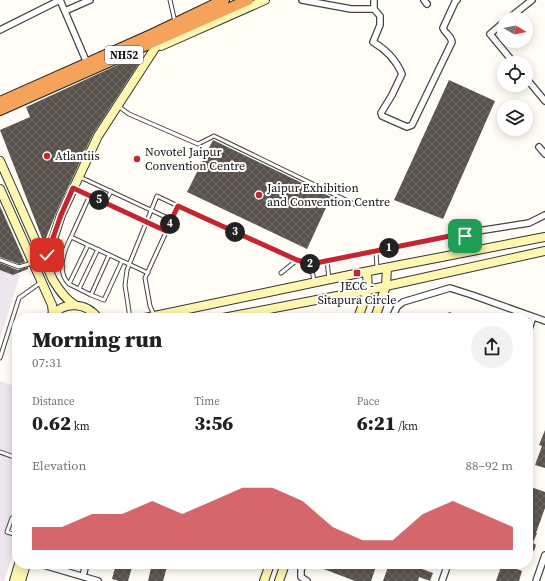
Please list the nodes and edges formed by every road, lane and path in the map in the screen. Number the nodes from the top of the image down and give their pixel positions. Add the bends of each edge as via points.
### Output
1 (60, 0) edge
2 (90, 0) edge
3 (170, 0) edge
4 (224, 0) edge
5 (248, 0) edge
6 (265, 0) edge
7 (302, 0) edge
8 (374, 0) edge
9 (457, 0) edge
10 (532, 0) edge
11 (374, 9) junction
12 (65, 11) junction
13 (517, 12) edge
14 (179, 26) junction
15 (497, 28) edge
16 (0, 30) edge
17 (497, 42) edge
18 (154, 48) junction
19 (502, 48) edge
20 (508, 56) edge
21 (87, 63) junction
22 (533, 86) edge
23 (545, 101) edge
24 (0, 102) edge
25 (117, 105) junction
26 (0, 110) edge
27 (539, 147) dead end
28 (545, 154) edge
29 (0, 161) edge
30 (79, 176) junction
31 (73, 188) junction
32 (111, 191) junction
33 (1, 193) edge
34 (90, 195) junction
35 (105, 203) junction
36 (354, 204) dead end
37 (178, 206) junction
38 (152, 210) junction
39 (545, 215) edge
40 (545, 219) edge
41 (172, 220) junction
42 (147, 222) junction
43 (166, 231) junction
44 (465, 234) junction
45 (455, 235) junction
46 (71, 237) junction
47 (545, 237) edge
48 (88, 245) junction
49 (98, 249) junction
50 (376, 251) junction
51 (545, 251) edge
52 (467, 252) junction
53 (458, 254) junction
54 (109, 255) junction
55 (0, 256) edge
56 (297, 260) junction
57 (1, 261) edge
58 (122, 261) junction
59 (327, 261) junction
60 (45, 264) junction
61 (130, 264) junction
62 (311, 264) junction
63 (34, 266) junction
64 (62, 267) junction
65 (387, 268) junction
66 (377, 270) junction
67 (367, 272) junction
68 (148, 273) junction
69 (281, 273) dead end
70 (329, 280) junction
71 (42, 282) junction
72 (314, 283) junction
73 (69, 284) junction
74 (386, 286) junction
75 (79, 289) junction
76 (368, 290) junction
77 (91, 295) junction
78 (75, 305) junction
79 (15, 313) edge
80 (51, 313) edge
81 (54, 313) edge
82 (93, 313) edge
83 (129, 313) edge
84 (153, 313) edge
85 (173, 313) edge
86 (249, 313) edge
87 (360, 313) edge
88 (377, 313) edge
89 (394, 313) edge
90 (522, 313) edge
91 (533, 317) edge
92 (545, 321) edge
93 (12, 322) edge
94 (0, 358) edge
95 (0, 452) edge
96 (12, 456) edge
97 (12, 518) dead end
98 (12, 534) edge
99 (545, 555) edge
100 (18, 569) edge
101 (25, 569) edge
102 (58, 569) edge
103 (85, 569) edge
104 (268, 569) edge
105 (283, 569) edge
106 (302, 569) edge
107 (446, 569) edge
108 (83, 576) junction
109 (14, 581) edge
110 (21, 581) edge
111 (98, 581) edge
112 (264, 581) edge
113 (278, 581) edge
114 (307, 581) edge
115 (442, 581) edge
116 (536, 581) edge

1 - 12 street
1 - 16 street
2 - 12 street
3 - 14 lane
4 - 14 highway, NH52 via 207,6
5 - 14 highway, NH52
6 - 18 street
7 - 11 street via 351,9
8 - 11 street
9 - 11 street via 443,28 452,42 410,127 382,116 381,113 402,74 383,48 373,42 380,25 380,16
10 - 13 street
12 - 21 street
14 - 18 street
14 - 21 highway, NH52
14 - 26 highway, NH52
15 - 17 street via 490,34
18 - 25 street
19 - 20 street
21 - 24 highway, NH52
22 - 23 street
25 - 30 street via 98,136
25 - 36 lane via 129,114 198,144 214,136
27 - 28 street
29 - 60 street
30 - 31 street
30 - 32 lane
31 - 34 lane
31 - 60 street
32 - 35 lane
32 - 38 lane
33 - 63 street
34 - 35 lane
34 - 46 lane
35 - 42 lane
37 - 38 lane via 157,196
37 - 41 lane
37 - 56 lane
38 - 41 lane
38 - 42 lane
39 - 44 street via 529,223
40 - 44 street via 518,228
41 - 43 lane
42 - 43 lane
42 - 61 lane
43 - 68 lane
44 - 45 lane
44 - 52 lane
45 - 50 lane
45 - 53 lane
46 - 48 lane
46 - 64 lane via 64,251
47 - 52 street
48 - 49 lane
48 - 73 lane
49 - 54 lane
49 - 75 lane
50 - 59 lane
50 - 66 lane
51 - 74 street
52 - 53 street
53 - 65 street
54 - 58 lane
54 - 77 lane
55 - 57 lane
56 - 62 lane
56 - 69 lane
57 - 63 lane via 20,267
58 - 61 lane
58 - 77 lane via 104,300
59 - 62 lane
59 - 70 lane
60 - 63 street
60 - 64 lane
60 - 78 street via 59,291
61 - 68 lane
61 - 83 lane via 125,285
62 - 72 lane
63 - 71 street
64 - 73 lane
65 - 66 street
65 - 74 street
66 - 67 street
67 - 70 street
67 - 76 street
68 - 84 lane via 145,278
70 - 72 street
71 - 79 lane via 20,298
71 - 80 street via 52,305
72 - 85 street
73 - 75 lane
74 - 76 street
74 - 88 street
75 - 77 lane
76 - 86 street
76 - 87 street
78 - 81 street via 65,306
78 - 82 street via 85,307
89 - 90 street via 396,307 403,302 450,288
91 - 92 street
93 - 94 lane
95 - 96 lane
97 - 98 lane via 7,532
99 - 116 street
100 - 109 street
101 - 110 street
102 - 108 street
103 - 108 street
104 - 112 street
105 - 113 street
106 - 114 street via 301,577
107 - 115 street
108 - 111 street

